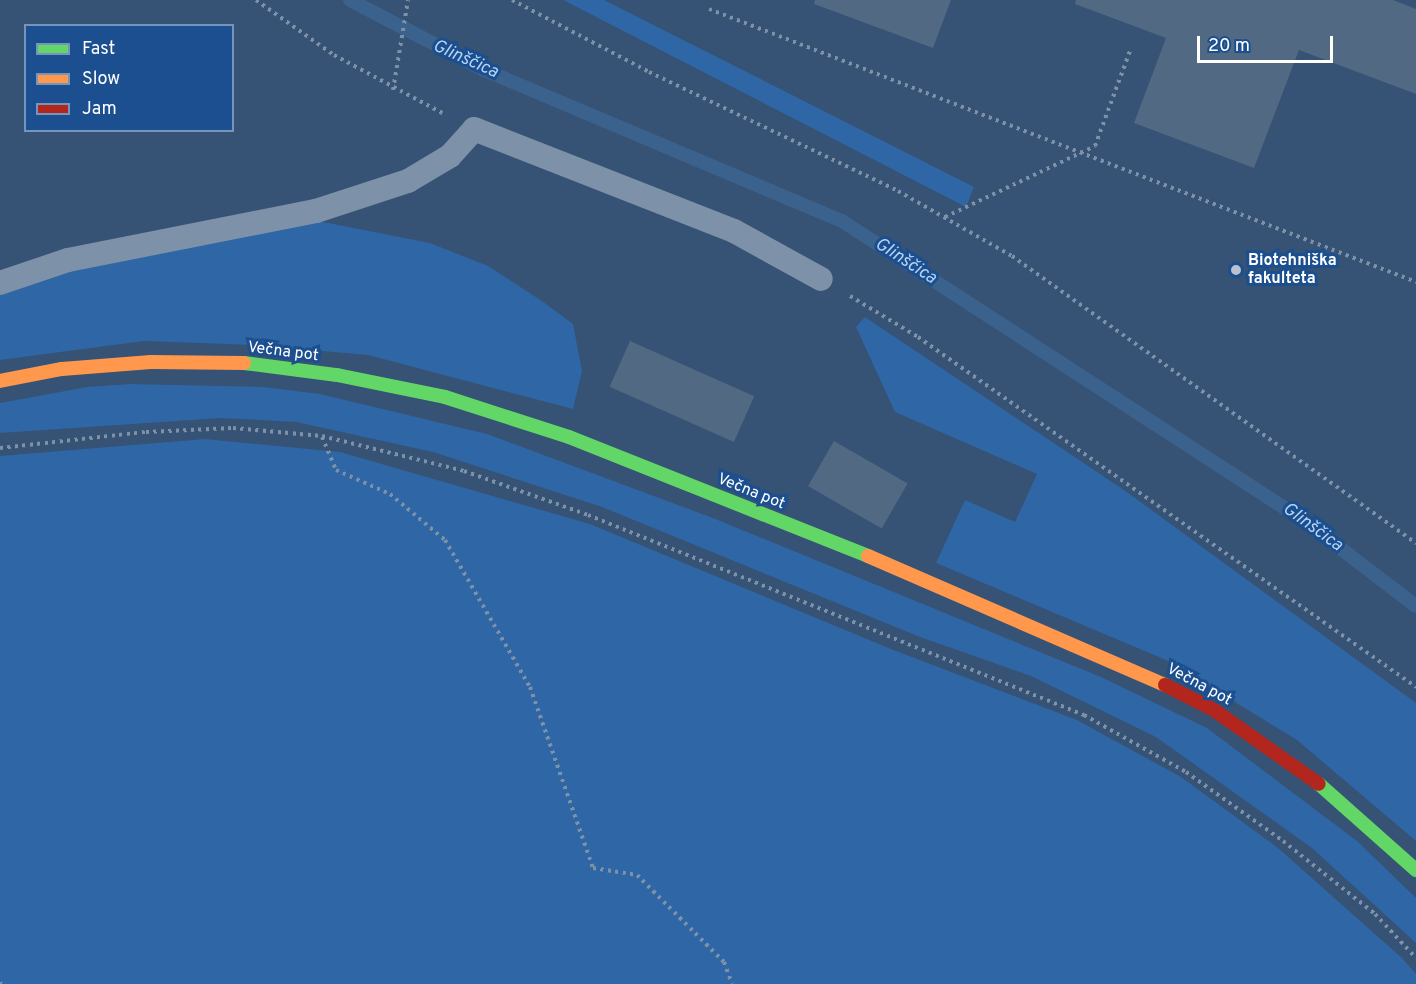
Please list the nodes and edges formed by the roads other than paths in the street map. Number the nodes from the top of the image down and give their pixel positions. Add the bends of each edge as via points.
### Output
1 (821, 279) road end
2 (0, 283) edge
3 (0, 381) edge
4 (1416, 870) edge

1 - 2 lane via 734,231 474,129 450,156 408,181 316,211 68,260
3 - 4 main road, Večna pot via 62,369 151,362 244,363 337,375 445,397 569,437 956,592 1106,656 1215,710 1305,772

